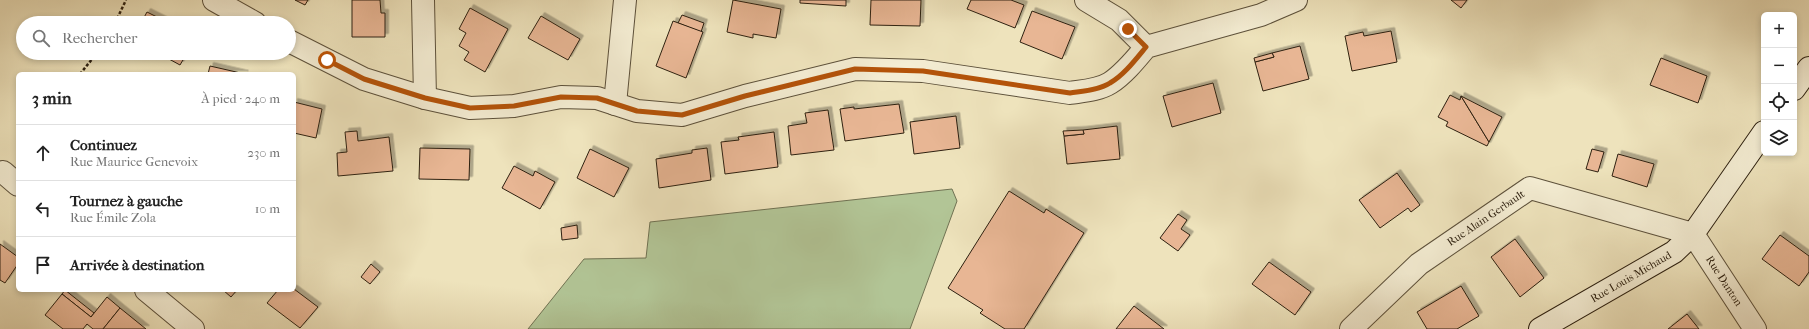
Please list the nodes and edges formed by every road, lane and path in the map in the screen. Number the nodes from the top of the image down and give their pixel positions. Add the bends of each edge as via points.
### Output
1 (126, 0) edge
2 (214, 0) edge
3 (423, 0) edge
4 (625, 0) edge
5 (1086, 0) edge
6 (1296, 0) edge
7 (118, 16) edge
8 (243, 16) edge
9 (296, 45) edge
10 (1146, 47) junction
11 (91, 60) edge
12 (1809, 68) edge
13 (82, 72) edge
14 (1797, 85) edge
15 (425, 98) junction
16 (615, 104) junction
17 (1761, 136) edge
18 (1693, 234) junction
19 (148, 292) edge
20 (193, 329) edge
21 (1351, 329) edge
22 (1540, 329) edge
23 (1755, 329) edge

1 - 7 path
2 - 8 street
3 - 15 street
4 - 16 street
5 - 10 street via 1119,20
6 - 10 street via 1261,15
9 - 15 street via 364,79
10 - 16 street via 1110,83 1070,93 923,71 855,69 745,96 682,115 637,111
11 - 13 path
12 - 14 street
15 - 16 street via 470,108 514,106 561,97 597,98
17 - 18 street, Rue Louis Michaud
18 - 21 street, Rue Alain Gerbault via 1530,188 1419,264
18 - 22 street, Rue Louis Michaud via 1674,252
18 - 23 street, Rue Danton
19 - 20 street

